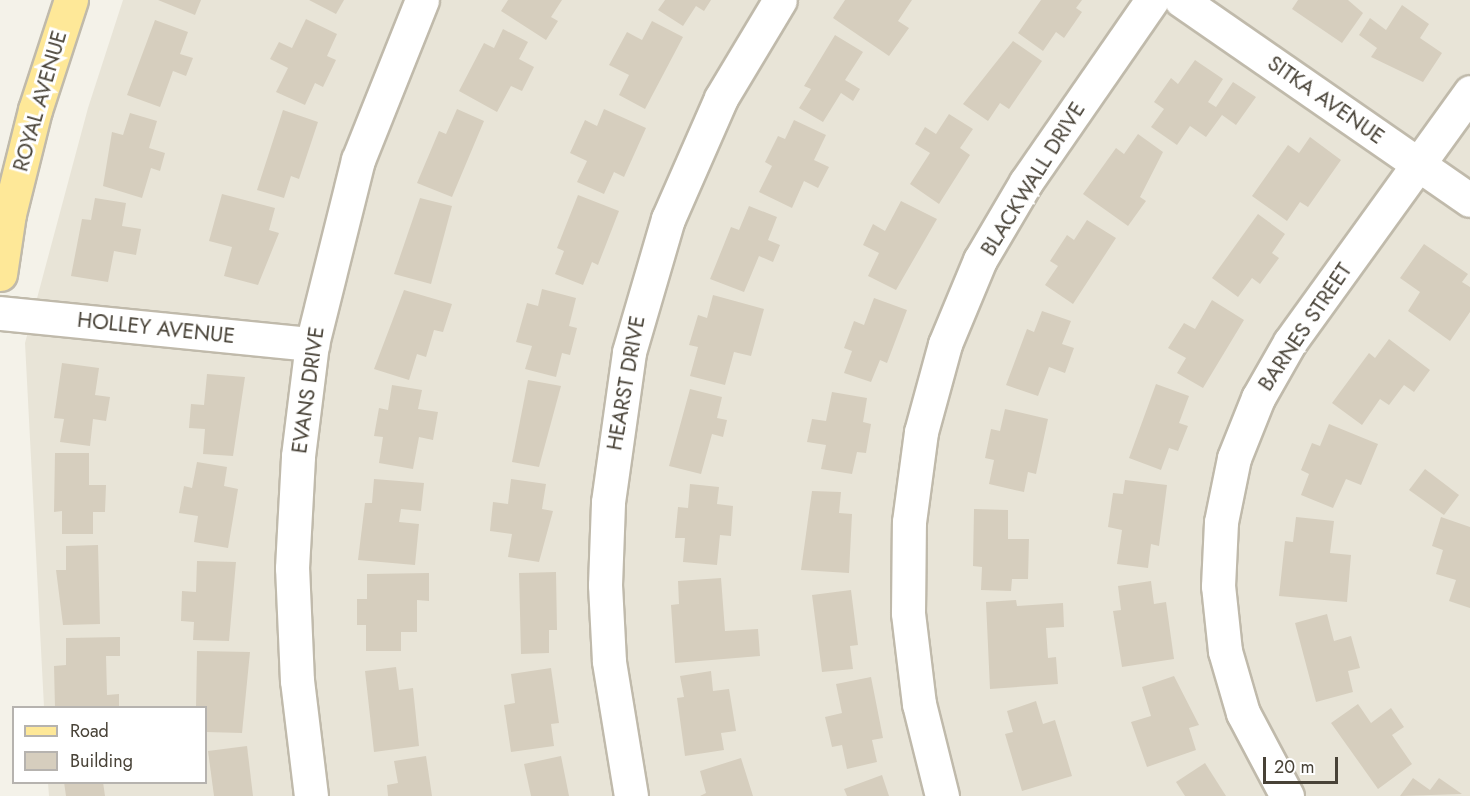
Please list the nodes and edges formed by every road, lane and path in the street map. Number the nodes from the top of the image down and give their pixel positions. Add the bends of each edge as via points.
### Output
1 (71, 0) edge
2 (422, 0) edge
3 (780, 0) edge
4 (1152, 0) edge
5 (1181, 0) edge
6 (1470, 92) edge
7 (1419, 165) junction
8 (1470, 200) edge
9 (0, 274) edge
10 (0, 313) edge
11 (312, 344) junction
12 (311, 796) edge
13 (631, 796) edge
14 (942, 796) edge
15 (1287, 796) edge

1 - 9 main road, ROYAL AVENUE via 35,110
2 - 11 street, EVANS DRIVE via 358,160
3 - 13 street, HEARST DRIVE via 721,98 668,219 629,351 608,502 605,585 609,661
4 - 14 street, BLACKWALL DRIVE via 1026,182 980,260 945,344 921,432 909,522 908,613 919,704
5 - 7 street, SITKA AVENUE
6 - 7 street, BARNES STREET
7 - 8 street, SITKA AVENUE
7 - 15 street, BARNES STREET via 1290,342 1258,398 1232,469 1221,522 1218,586 1225,651 1243,713
10 - 11 street, HOLLEY AVENUE
11 - 12 street, EVANS DRIVE via 297,456 292,568 297,681

